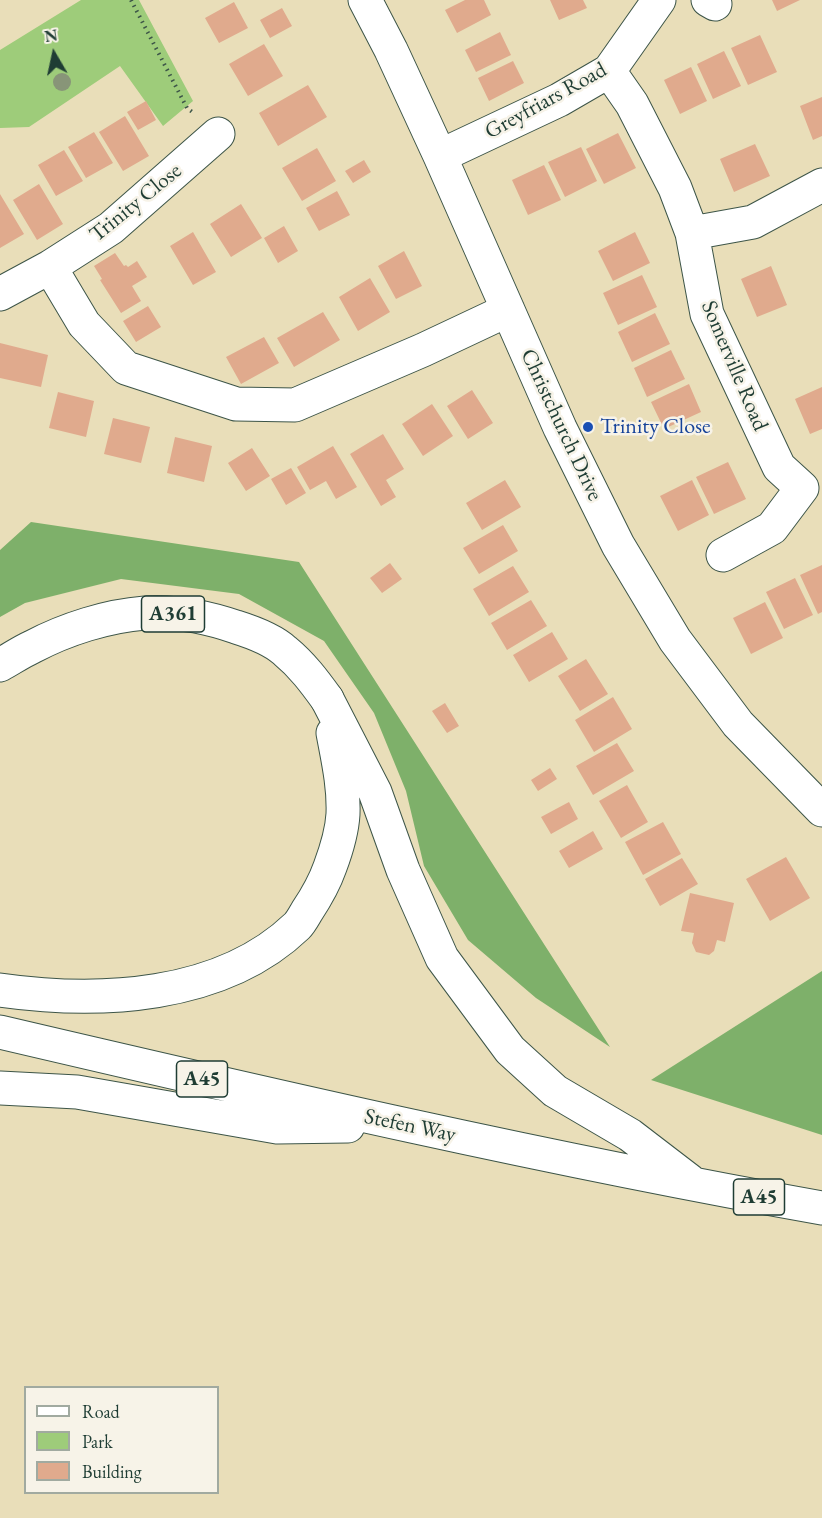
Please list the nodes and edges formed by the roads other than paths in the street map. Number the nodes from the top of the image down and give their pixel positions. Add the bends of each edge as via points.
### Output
1 (365, 0) edge
2 (659, 0) edge
3 (609, 72) junction
4 (218, 134) road end
5 (440, 156) junction
6 (822, 185) edge
7 (692, 233) junction
8 (50, 267) junction
9 (0, 294) edge
10 (508, 310) junction
11 (723, 555) dead end
12 (0, 665) edge
13 (327, 699) junction
14 (822, 810) edge
15 (0, 990) edge
16 (0, 1032) edge
17 (0, 1088) edge
18 (404, 1125) junction
19 (696, 1186) junction
20 (822, 1208) edge

1 - 5 main road, Christchurch Drive
2 - 3 main road, Greyfriars Road
3 - 5 main road, Greyfriars Road
3 - 7 main road, Somerville Road via 632,104 675,188
4 - 8 main road, Trinity Close via 111,228
5 - 10 main road, Christchurch Drive
6 - 7 main road via 753,222
7 - 11 main road, Somerville Road via 706,314 779,467 802,488 772,528
8 - 9 main road, Trinity Close
8 - 10 main road via 84,324 126,368 236,404 296,405
10 - 14 main road, Christchurch Drive via 618,545 675,640 738,724
12 - 13 main road, A361 via 33,646 105,620 146,613 183,614 219,621 283,649
13 - 15 main road via 342,779 343,816 324,884 298,924 270,948 196,982 131,995 68,997
13 - 19 main road via 375,792 442,958 510,1050 555,1091 630,1135
16 - 18 main road, Stefen Way / A45
17 - 18 main road via 77,1092 277,1127
18 - 19 main road, Stefen Way / A45
19 - 20 main road, Stefen Way / A45

